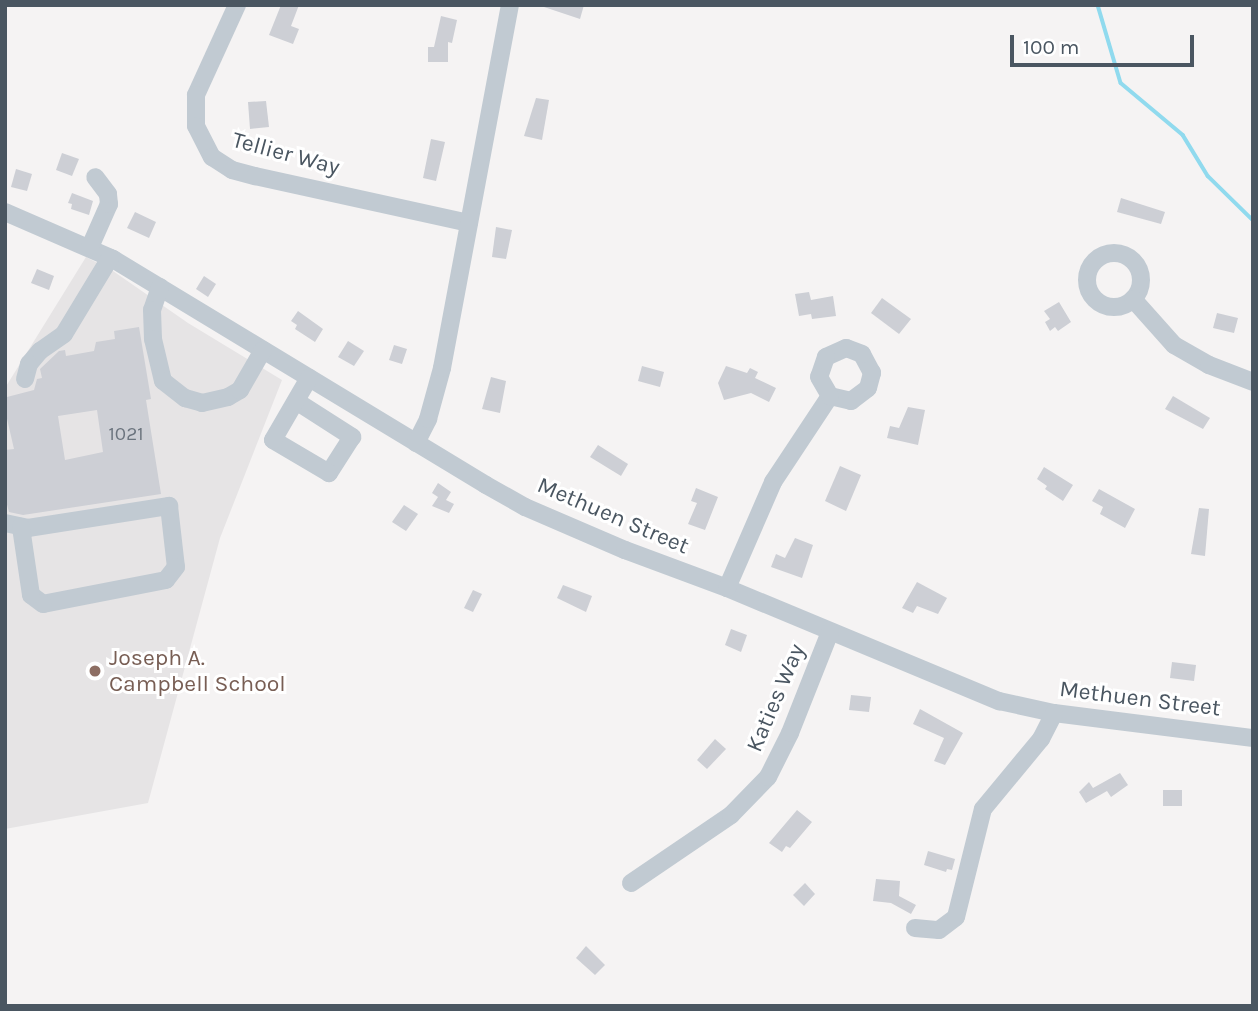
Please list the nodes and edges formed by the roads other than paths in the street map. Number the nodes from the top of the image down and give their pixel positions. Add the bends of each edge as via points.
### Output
1 (237, 5) edge
2 (510, 5) edge
3 (95, 177) dead end
4 (5, 212) edge
5 (469, 223) junction
6 (90, 247) junction
7 (110, 258) junction
8 (160, 287) junction
9 (1133, 299) dead end
10 (263, 350) junction
11 (309, 377) junction
12 (25, 379) dead end
13 (1253, 382) edge
14 (830, 396) dead end
15 (296, 401) dead end
16 (416, 443) junction
17 (13, 525) edge
18 (727, 588) junction
19 (830, 632) junction
20 (1054, 713) junction
21 (1249, 737) edge
22 (631, 883) dead end
23 (915, 928) dead end

1 - 5 street, Tellier Way via 196,95 195,126 212,157 232,170 254,176
2 - 5 street
3 - 6 street via 108,194 109,204
4 - 6 street, Methuen Street
5 - 16 street via 437,393
6 - 7 street, Methuen Street
7 - 8 street, Methuen Street
7 - 12 street via 64,334 40,351 29,364
8 - 10 street, Methuen Street
8 - 10 street via 152,310 153,339 163,381 185,398 202,403 240,390
9 - 13 street via 1174,345
10 - 11 street, Methuen Street
11 - 15 street
11 - 16 street, Methuen Street
14 - 18 street via 773,482
16 - 18 street, Methuen Street via 525,507
17 - 17 street via 169,506 176,567 166,580 43,604 31,595
18 - 19 street, Methuen Street
19 - 20 street, Methuen Street via 988,697
19 - 22 street, Katies Way via 768,777 731,815
20 - 21 street, Methuen Street
20 - 23 street via 1041,738 983,809 956,917 939,930

